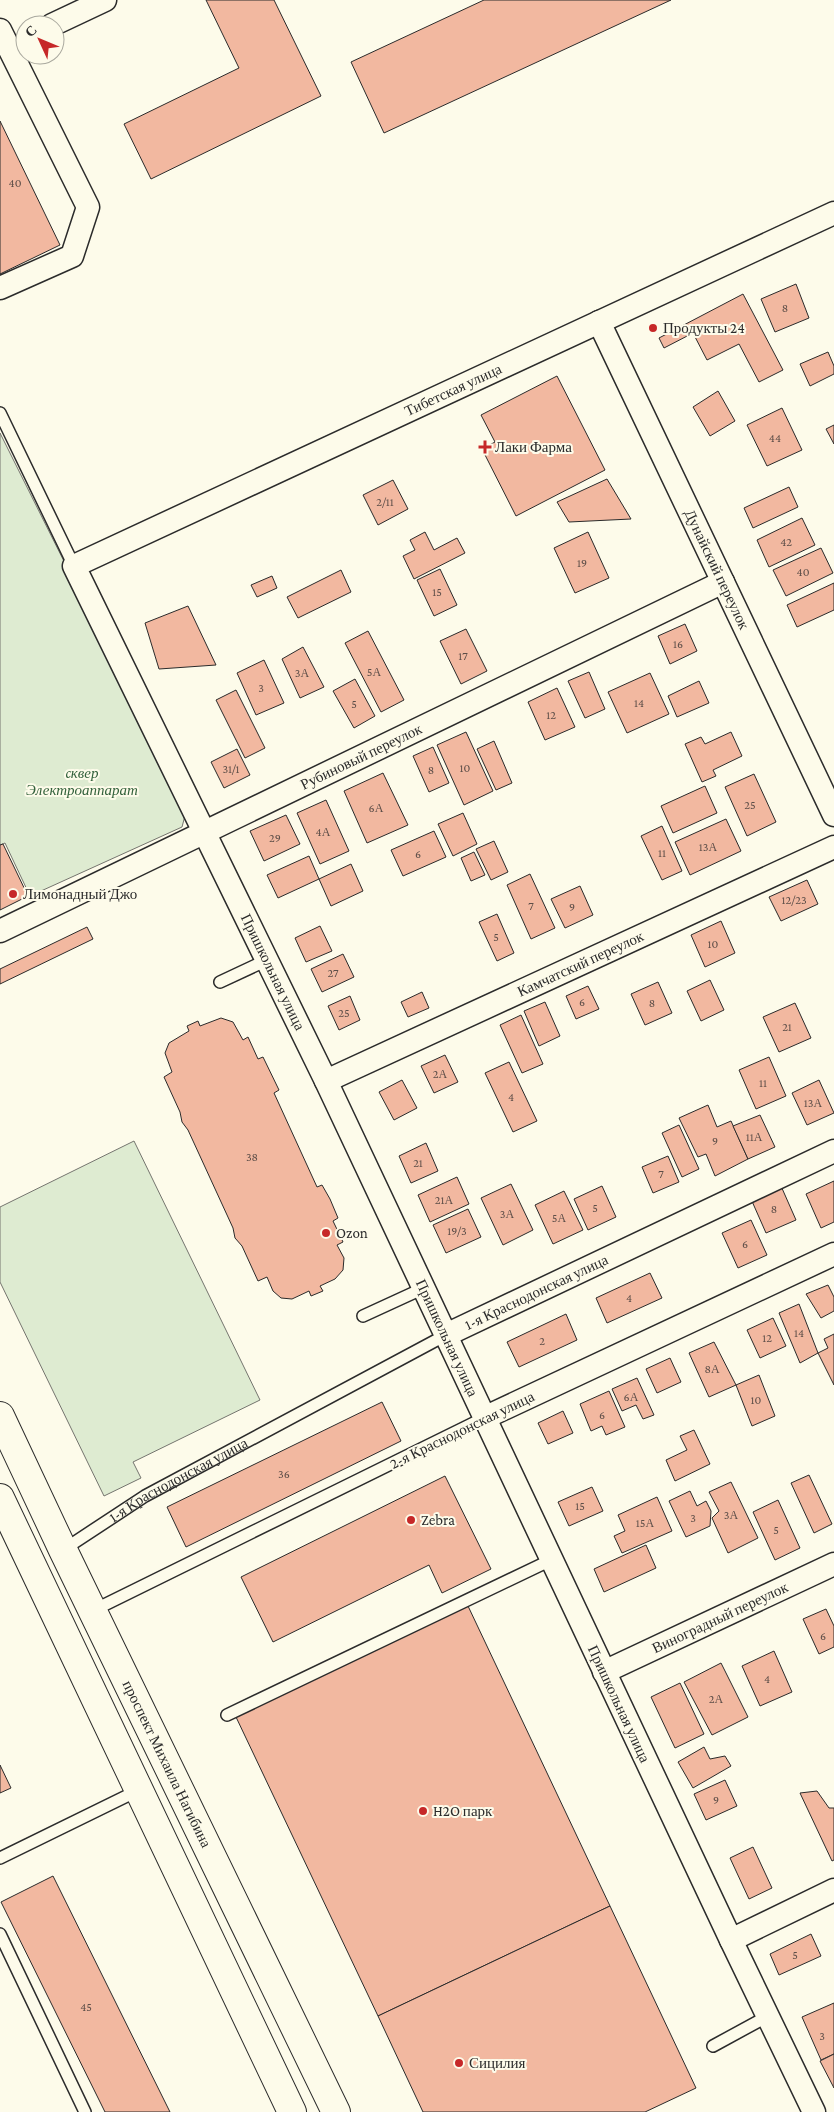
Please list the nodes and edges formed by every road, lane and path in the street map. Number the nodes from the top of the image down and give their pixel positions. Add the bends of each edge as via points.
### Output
1 (105, 0) edge
2 (65, 19) edge
3 (11, 38) edge
4 (834, 213) edge
5 (0, 288) edge
6 (599, 322) junction
7 (0, 413) edge
8 (74, 566) junction
9 (723, 582) junction
10 (834, 815) edge
11 (204, 832) junction
12 (834, 847) edge
13 (0, 931) edge
14 (267, 960) junction
15 (220, 982) dead end
16 (326, 1081) junction
17 (834, 1151) edge
18 (834, 1254) edge
19 (424, 1288) junction
20 (363, 1316) dead end
21 (446, 1335) junction
22 (0, 1416) edge
23 (484, 1418) junction
24 (0, 1498) edge
25 (63, 1550) junction
26 (551, 1560) junction
27 (834, 1564) edge
28 (92, 1611) junction
29 (604, 1672) junction
30 (226, 1715) dead end
31 (139, 1790) junction
32 (0, 1858) edge
33 (834, 1890) edge
34 (0, 1934) edge
35 (731, 1940) junction
36 (768, 2016) junction
37 (713, 2046) dead end
38 (85, 2112) edge
39 (292, 2112) edge
40 (336, 2112) edge
41 (814, 2112) edge

1 - 2 street
3 - 5 street via 88,207 72,256
4 - 6 street, Тибетская улица
6 - 8 street, Тибетская улица
6 - 9 street, Дунайский переулок
7 - 8 lane
8 - 11 street, Пришкольная улица
9 - 10 street, Дунайский переулок
9 - 11 street, Рубиновый переулок
11 - 13 street, Рубиновый переулок
11 - 14 street, Пришкольная улица
12 - 16 street, Камчатский переулок
14 - 15 lane
14 - 16 street, Пришкольная улица
16 - 19 street, Пришкольная улица
17 - 21 street, 1-я Краснодонская улица
18 - 23 street, 2-я Краснодонская улица
19 - 20 lane
19 - 21 street, Пришкольная улица
21 - 23 street, Пришкольная улица
21 - 25 lane, 1-я Краснодонская улица via 145,1496
22 - 25 main road, проспект Михаила Нагибина
23 - 26 street, Пришкольная улица
23 - 28 lane, 2-я Краснодонская улица
24 - 31 main road
25 - 28 main road, проспект Михаила Нагибина
26 - 29 street, Пришкольная улица
26 - 30 lane
27 - 29 street, Виноградный переулок
28 - 40 main road, проспект Михаила Нагибина
29 - 35 street, Пришкольная улица
31 - 32 lane
31 - 39 main road
33 - 35 street
34 - 38 lane
35 - 36 street, Пришкольная улица
36 - 37 lane
36 - 41 street, Пришкольная улица

